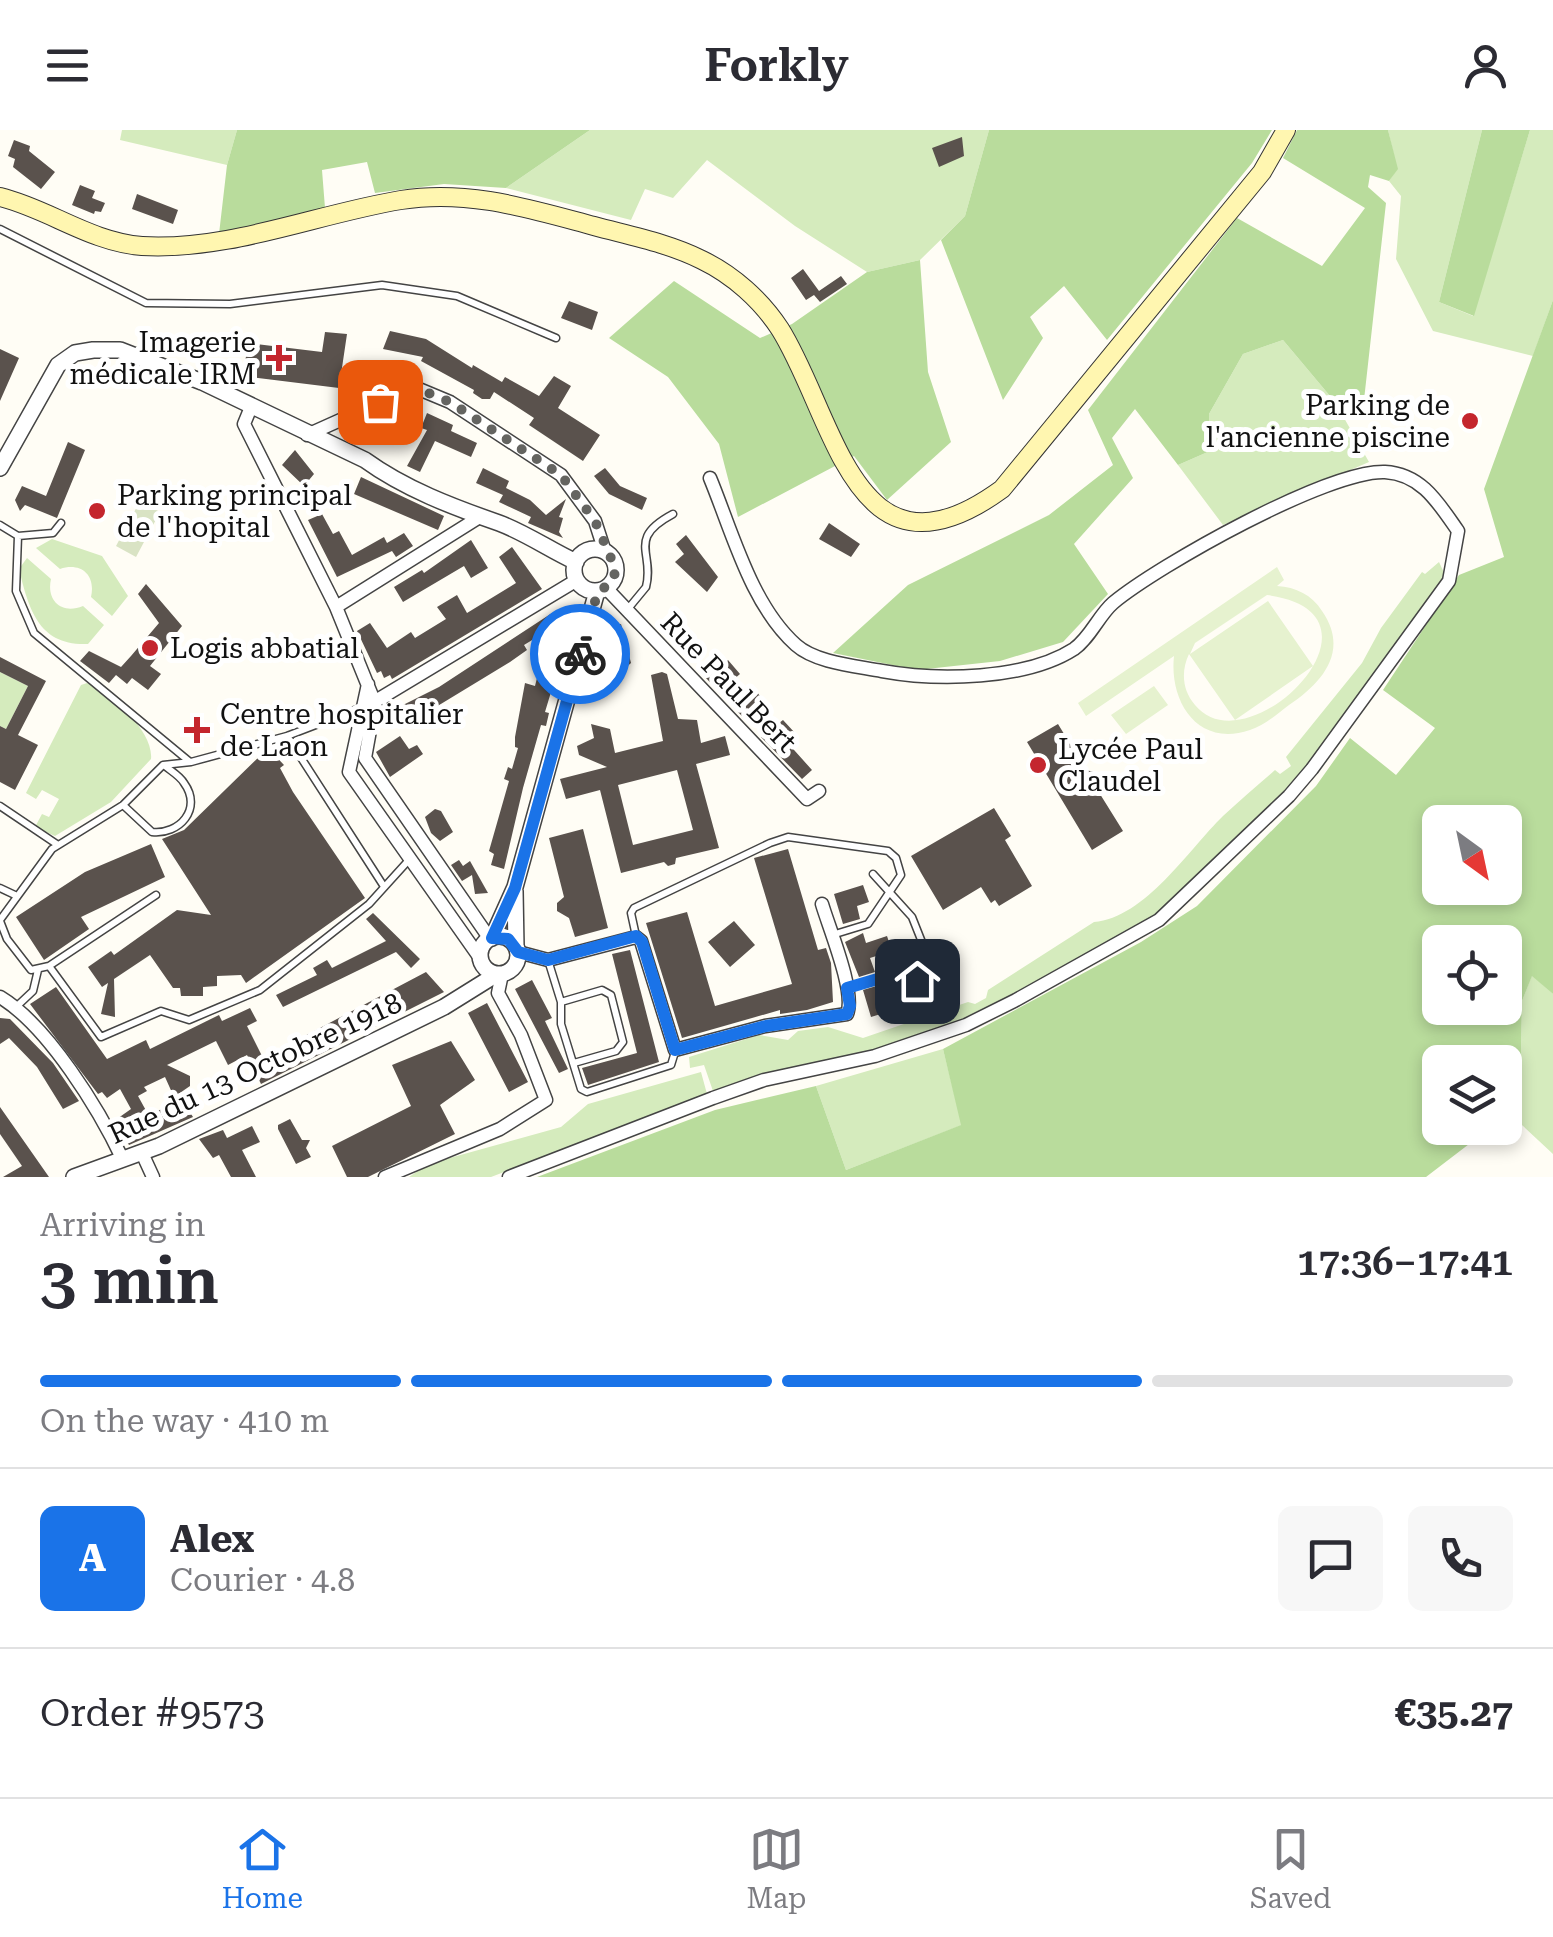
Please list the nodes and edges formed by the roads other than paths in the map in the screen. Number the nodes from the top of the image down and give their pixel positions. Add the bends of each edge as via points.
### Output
1 (1286, 130) edge
2 (0, 197) edge
3 (0, 230) edge
4 (556, 338) dead end
5 (251, 407) junction
6 (307, 435) junction
7 (0, 468) edge
8 (710, 478) dead end
9 (673, 514) dead end
10 (478, 518) junction
11 (61, 523) dead end
12 (0, 525) edge
13 (18, 536) junction
14 (606, 552) junction
15 (576, 562) junction
16 (577, 580) junction
17 (602, 590) junction
18 (336, 607) junction
19 (627, 611) junction
20 (368, 684) junction
21 (376, 703) junction
22 (360, 708) junction
23 (288, 736) junction
24 (190, 762) junction
25 (163, 765) junction
26 (819, 791) dead end
27 (123, 804) junction
28 (0, 806) edge
29 (58, 845) junction
30 (426, 848) junction
31 (409, 860) junction
32 (873, 874) dead end
33 (383, 885) junction
34 (0, 888) edge
35 (515, 888) junction
36 (892, 893) junction
37 (156, 895) dead end
38 (17, 896) junction
39 (822, 904) dead end
40 (0, 921) edge
41 (831, 935) junction
42 (636, 936) junction
43 (491, 939) junction
44 (517, 949) junction
45 (481, 960) junction
46 (548, 960) junction
47 (50, 966) junction
48 (38, 970) junction
49 (931, 970) junction
50 (500, 974) junction
51 (936, 980) dead end
52 (847, 988) junction
53 (0, 998) edge
54 (457, 1000) junction
55 (561, 1002) junction
56 (16, 1007) junction
57 (675, 1050) junction
58 (574, 1063) junction
59 (142, 1153) junction
60 (123, 1160) junction
61 (74, 1177) edge
62 (153, 1177) edge
63 (385, 1177) edge
64 (509, 1177) edge

1 - 2 main road via 1262,172 1002,489 971,512 921,522 871,503 833,445 780,330 754,296 720,268 678,248 506,202 449,196 402,199 193,244 140,246 92,236
3 - 4 lane via 146,303 230,304 382,285 456,296
5 - 6 street
5 - 7 street via 120,350 75,353 58,365
5 - 18 street via 244,424
6 - 10 street
6 - 14 street via 414,387 450,402 561,475 595,521
8 - 64 street via 767,608 798,647 840,663 919,678 1012,673 1076,648 1112,604 1220,534 1345,480 1384,472 1418,481 1458,531 1449,581 1312,769 1159,920 966,1025 875,1056 764,1080
9 - 19 lane via 649,533 643,548 646,587
10 - 15 street
10 - 18 street
11 - 13 lane via 53,533
12 - 13 lane
13 - 24 lane via 16,591 34,632
14 - 15 street via 592,550
14 - 17 street via 616,570
15 - 16 street
16 - 17 street via 586,589
16 - 21 street
17 - 19 street, Rue Paul Bert
17 - 35 street
18 - 20 street
19 - 26 street, Rue Paul Bert via 807,799
20 - 21 street
20 - 22 street
21 - 22 street
21 - 30 street via 366,758
22 - 23 lane
22 - 31 street via 349,772
23 - 24 lane
23 - 33 lane
24 - 25 lane
25 - 27 lane
25 - 27 lane via 189,792 192,805 182,824 152,832
27 - 29 lane
28 - 29 lane
29 - 38 lane
30 - 31 street
30 - 43 street
31 - 33 lane
31 - 45 street
32 - 36 lane
33 - 47 lane via 369,904 260,990 189,1020 161,1011 101,1037
34 - 38 lane
35 - 43 street
35 - 44 street
36 - 41 lane via 868,924
36 - 42 lane via 901,875 888,850 788,837 634,908
36 - 49 lane via 912,917
37 - 47 lane
38 - 40 lane
39 - 41 street
40 - 48 lane via 30,970
41 - 52 street
42 - 46 street
42 - 57 street
43 - 44 street via 503,937
43 - 45 street
44 - 46 street
44 - 50 street via 512,969
45 - 50 street
45 - 54 street
46 - 55 lane
47 - 48 lane
48 - 56 lane via 33,991
49 - 51 lane
49 - 52 lane via 909,985 881,978
50 - 54 street, Rue du 13 Octobre 1918
50 - 63 street via 498,992 546,1100 500,1128
52 - 57 street via 847,1014
53 - 56 street
54 - 59 street, Rue du 13 Octobre 1918
55 - 58 lane
55 - 58 lane via 602,990 611,995 623,1042
56 - 60 street via 88,1101
57 - 58 lane via 672,1064 587,1092
59 - 60 street, Rue du 13 Octobre 1918
59 - 62 street
60 - 61 street, Rue du 13 Octobre 1918

